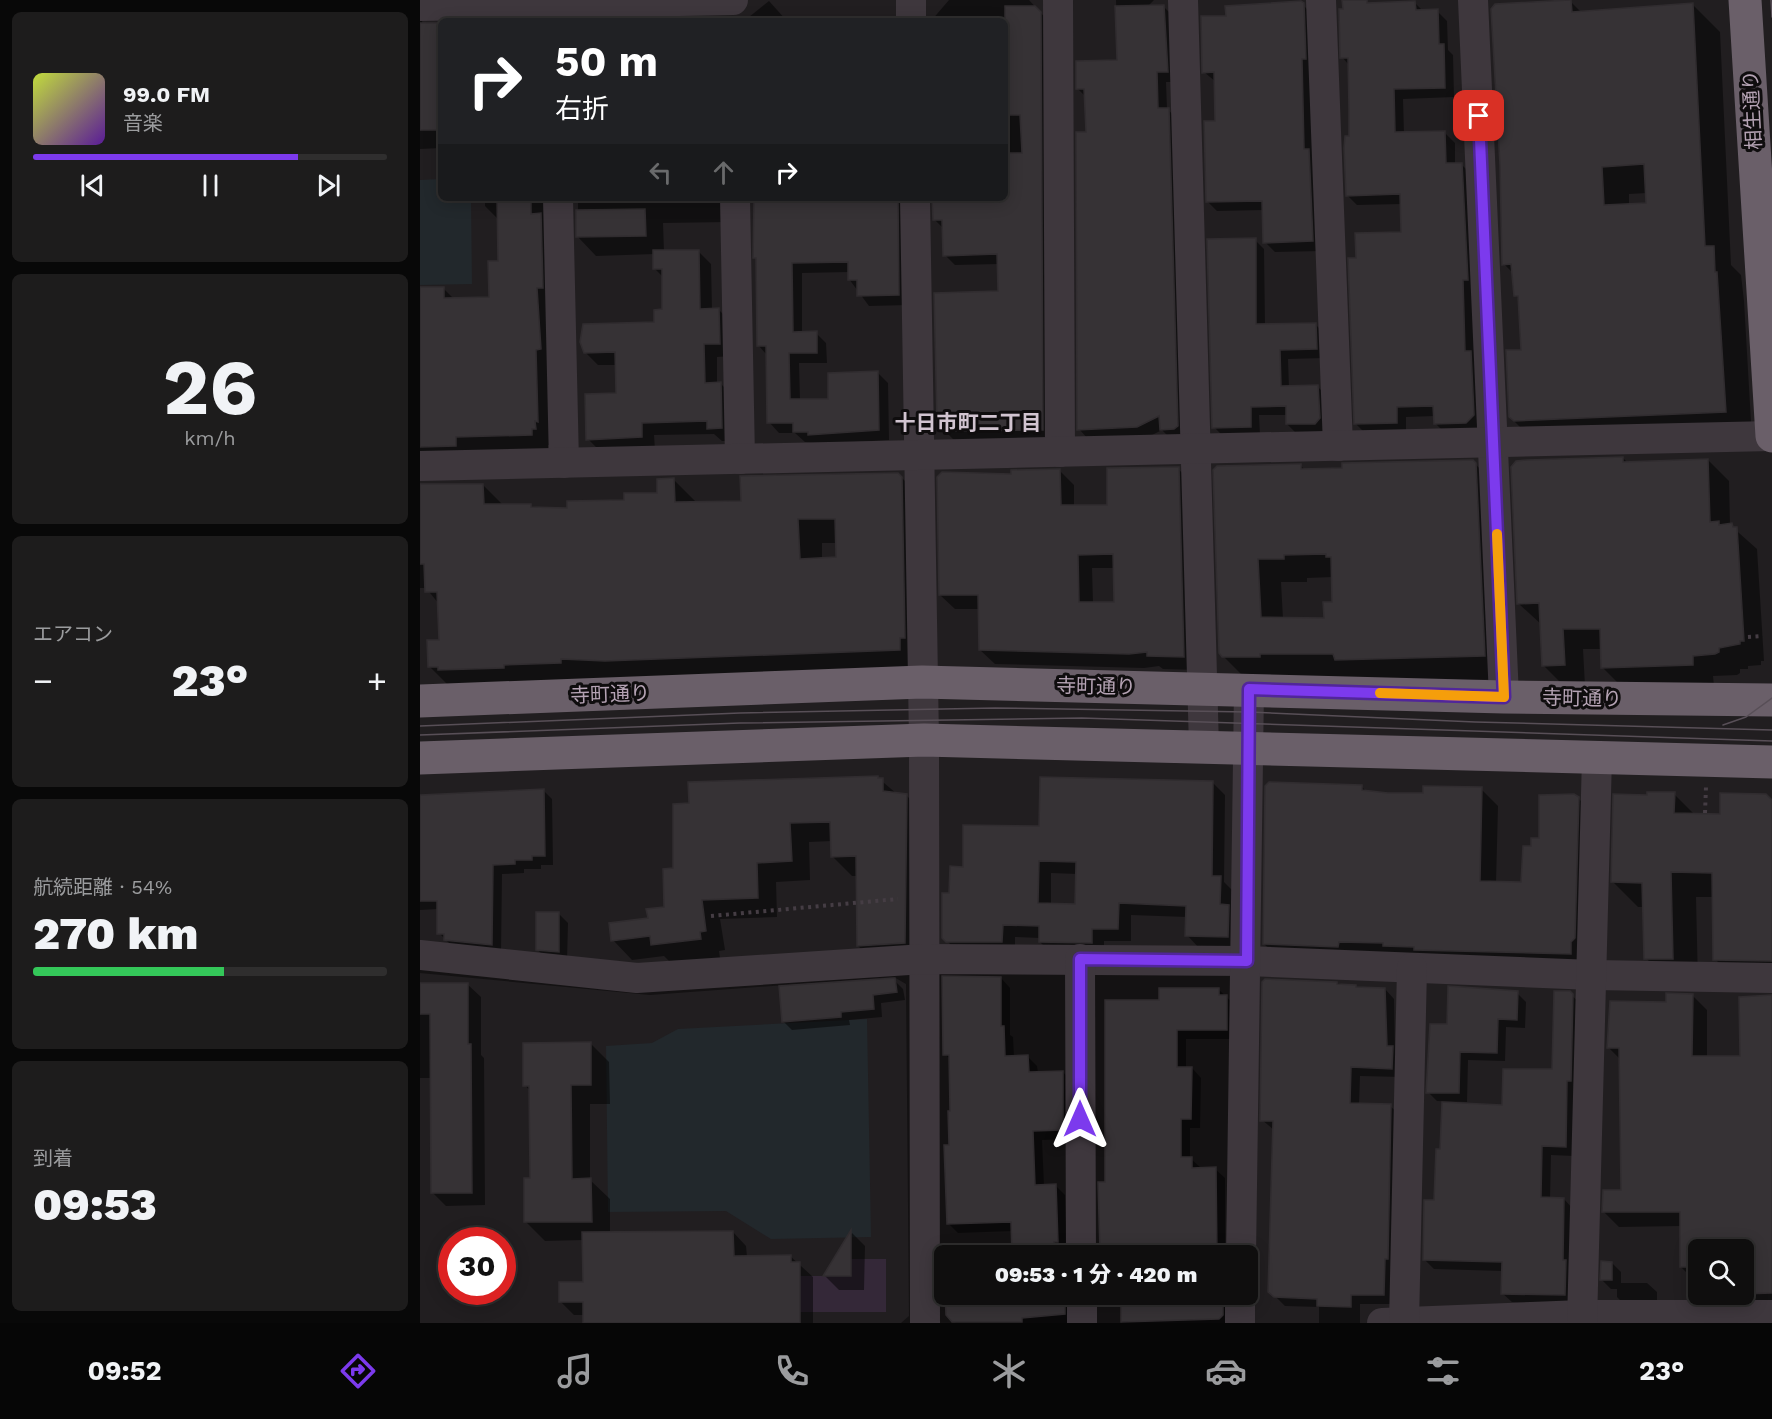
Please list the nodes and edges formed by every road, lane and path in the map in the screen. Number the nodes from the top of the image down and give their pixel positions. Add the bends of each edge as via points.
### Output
1 (732, 0) edge
2 (911, 0) edge
3 (1058, 0) edge
4 (1183, 0) edge
5 (1321, 0) edge
6 (1473, 0) edge
7 (1745, 0) edge
8 (420, 6) edge
9 (553, 8) edge
10 (732, 18) edge
11 (911, 18) edge
12 (558, 201) edge
13 (735, 201) edge
14 (915, 201) edge
15 (1772, 436) edge
16 (1493, 442) junction
17 (1338, 446) junction
18 (1198, 449) junction
19 (1060, 452) junction
20 (922, 455) junction
21 (740, 459) junction
22 (564, 463) junction
23 (420, 466) edge
24 (1763, 636) dead end
25 (1748, 637) dead end
26 (922, 682) junction
27 (1203, 688) junction
28 (1249, 689) junction
29 (1504, 697) junction
30 (1772, 700) edge
31 (420, 701) edge
32 (924, 740) junction
33 (1204, 747) junction
34 (1249, 748) junction
35 (1597, 757) junction
36 (420, 758) edge
37 (1772, 762) edge
38 (1706, 786) dead end
39 (1705, 813) dead end
40 (924, 897) junction
41 (711, 916) dead end
42 (420, 955) edge
43 (924, 959) junction
44 (1080, 959) junction
45 (1247, 961) junction
46 (1412, 968) junction
47 (1593, 975) junction
48 (1772, 978) edge
49 (1081, 1245) edge
50 (1241, 1245) edge
51 (1082, 1305) edge
52 (1240, 1305) edge
53 (1772, 1316) edge
54 (1582, 1319) edge
55 (925, 1323) edge
56 (1082, 1323) edge
57 (1240, 1323) edge
58 (1397, 1323) edge

1 - 9 street
1 - 10 street
2 - 11 street
3 - 19 street
4 - 18 street
5 - 17 street
6 - 16 street
7 - 15 highway, 相生通り
8 - 9 street
12 - 22 street
13 - 21 street
14 - 20 street
15 - 16 street
16 - 17 street
16 - 29 street
17 - 18 street
18 - 19 street
18 - 27 street
19 - 20 street
20 - 21 street
20 - 26 street
21 - 22 street
22 - 23 street
24 - 25 path
26 - 27 highway, 寺町通り
26 - 31 highway, 寺町通り
26 - 32 street
27 - 28 highway, 寺町通り
27 - 33 street
28 - 29 highway, 寺町通り
28 - 34 street
29 - 30 highway, 寺町通り
32 - 33 highway
32 - 36 highway
32 - 40 street
33 - 34 highway
34 - 35 highway
34 - 45 street
35 - 37 highway
35 - 47 street
38 - 39 path
40 - 41 path
40 - 43 street
42 - 43 street via 637,978
43 - 44 street
43 - 55 street
44 - 45 street
44 - 49 street
45 - 46 street
45 - 50 street
46 - 47 street
46 - 58 street
47 - 48 street
47 - 54 street
51 - 56 street
52 - 57 street
53 - 54 street
54 - 58 street

